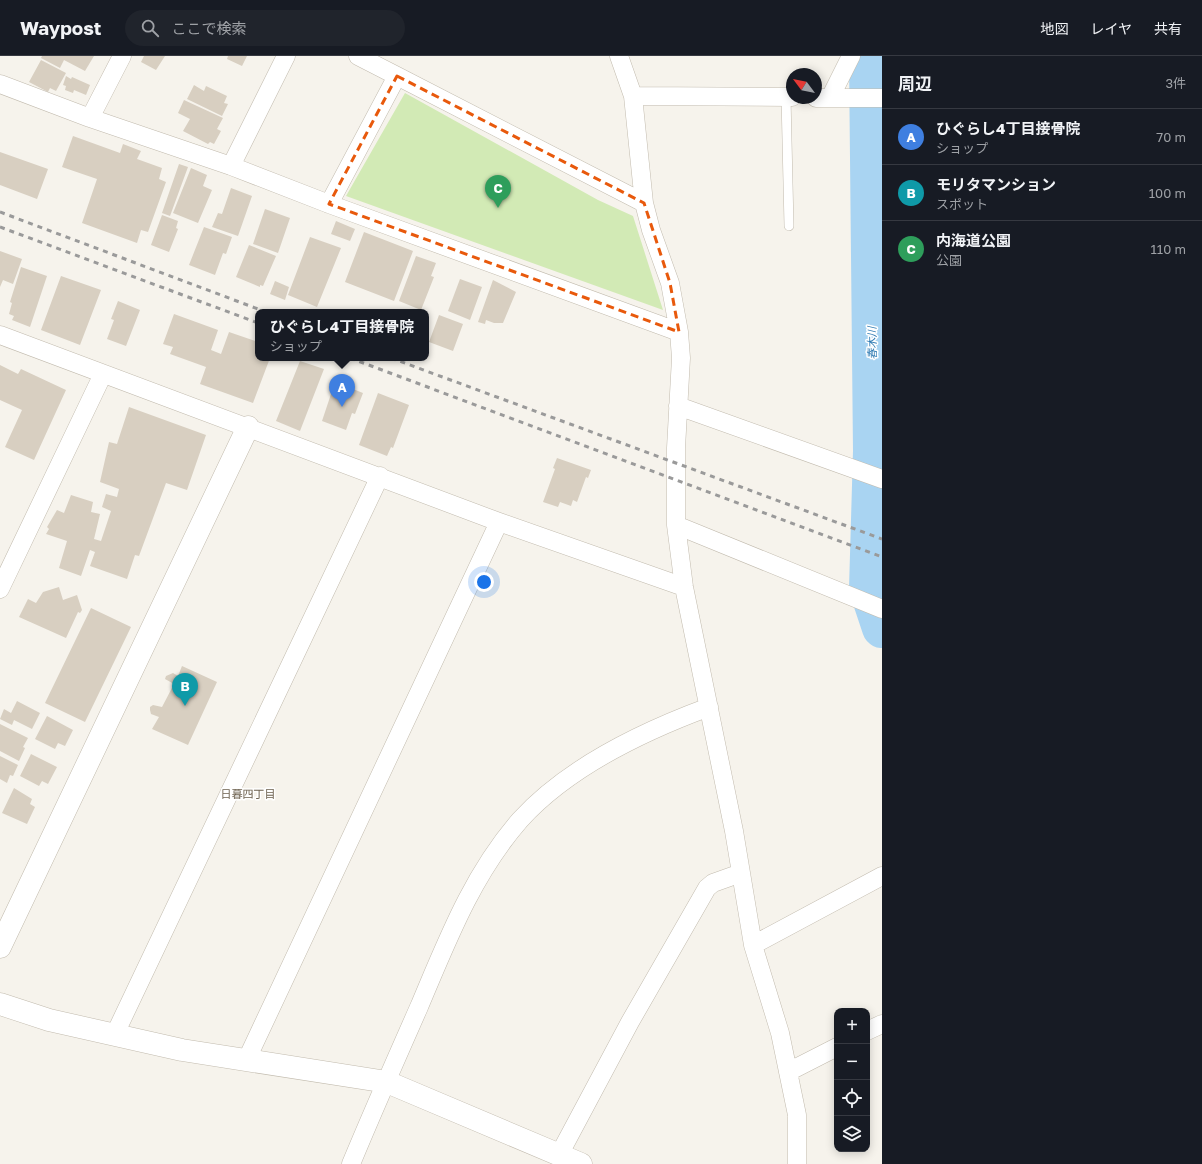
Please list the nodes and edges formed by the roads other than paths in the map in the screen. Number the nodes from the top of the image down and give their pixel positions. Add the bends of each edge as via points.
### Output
1 (122, 56) edge
2 (286, 56) edge
3 (358, 56) edge
4 (619, 56) edge
5 (851, 56) edge
6 (397, 76) junction
7 (0, 84) edge
8 (634, 96) junction
9 (786, 97) edge
10 (823, 98) edge
11 (881, 98) edge
12 (789, 104) edge
13 (90, 118) junction
14 (231, 166) junction
15 (644, 203) junction
16 (330, 204) junction
17 (789, 226) dead end
18 (679, 332) junction
19 (0, 335) edge
20 (103, 374) junction
21 (678, 406) junction
22 (248, 427) junction
23 (380, 476) junction
24 (882, 480) edge
25 (499, 522) junction
26 (676, 525) junction
27 (684, 587) junction
28 (0, 589) edge
29 (882, 609) edge
30 (709, 707) junction
31 (741, 873) junction
32 (882, 876) edge
33 (753, 945) junction
34 (0, 947) edge
35 (0, 1004) edge
36 (882, 1024) edge
37 (870, 1030) edge
38 (114, 1036) junction
39 (834, 1049) edge
40 (246, 1061) junction
41 (788, 1072) junction
42 (387, 1082) junction
43 (559, 1155) junction
44 (800, 1163) edge
45 (352, 1164) edge
46 (581, 1164) edge

1 - 13 street
2 - 14 street
3 - 6 street
4 - 8 street
5 - 10 street
6 - 15 street
6 - 16 street
7 - 13 street
8 - 9 street
8 - 15 street
10 - 11 street
12 - 17 lane
13 - 14 street
14 - 16 street
15 - 18 street via 650,230 670,283
16 - 18 street
18 - 21 street
19 - 20 street
20 - 22 street
20 - 28 street
21 - 24 street
21 - 26 street
22 - 23 street
22 - 34 street
23 - 25 street
23 - 38 street
25 - 27 street
25 - 40 street
26 - 27 street
26 - 29 street
27 - 30 street
30 - 31 street
30 - 42 street via 675,720 595,761 560,784 520,820 487,863 461,908
31 - 33 street
31 - 43 street via 712,883 707,888 630,1022
32 - 33 street
33 - 41 street via 780,1033
35 - 38 street via 49,1020
36 - 37 street
38 - 40 street
39 - 41 street
40 - 42 street
41 - 44 street via 796,1115
42 - 43 street
42 - 45 street
43 - 46 street

